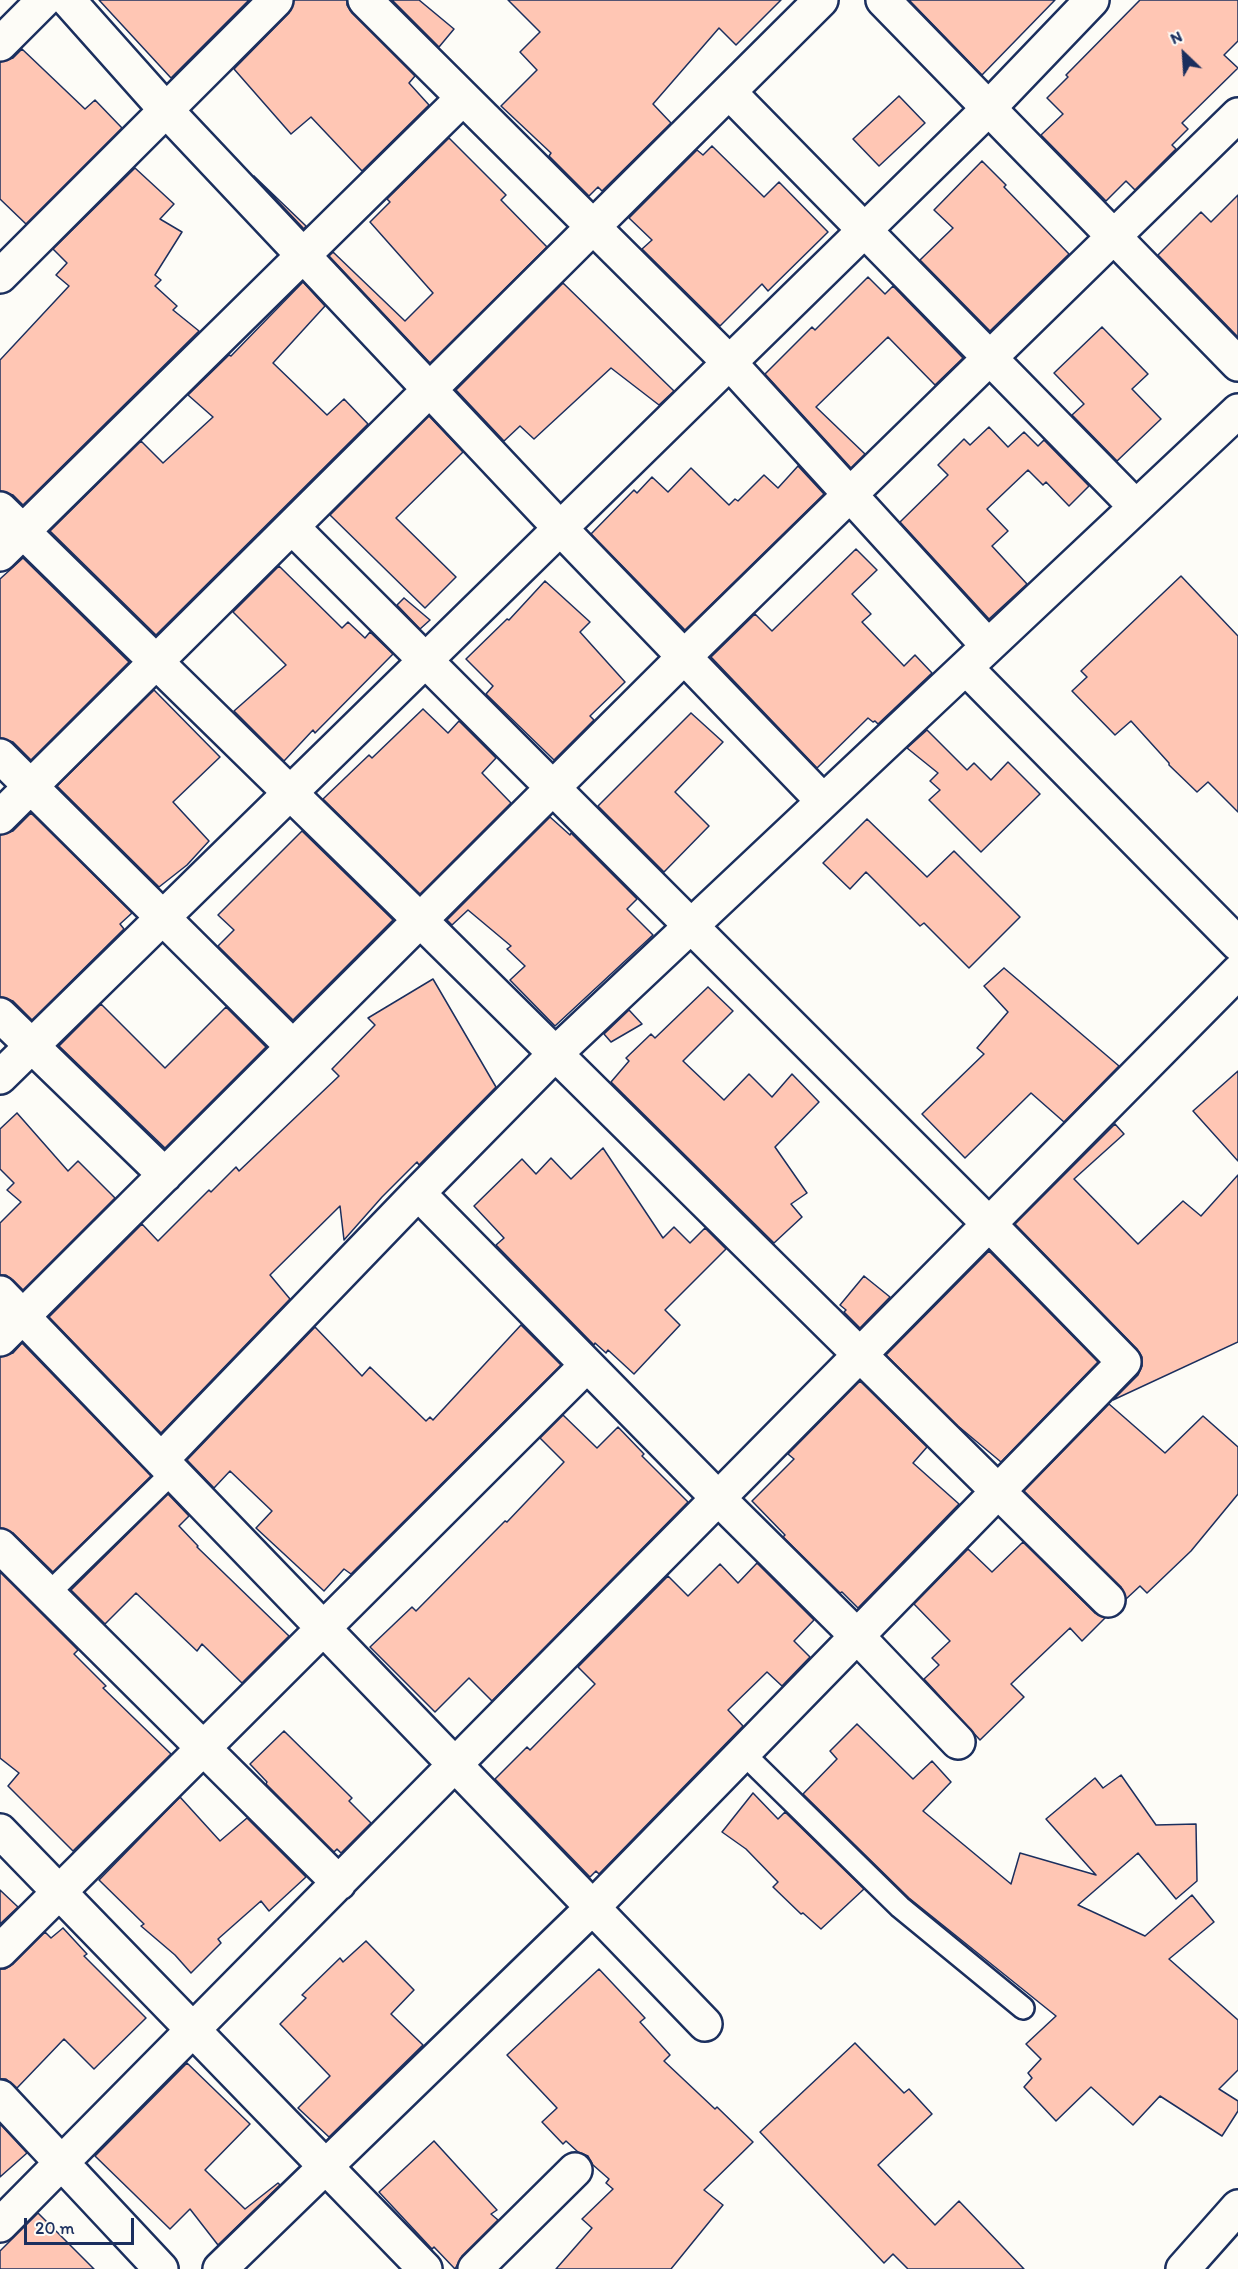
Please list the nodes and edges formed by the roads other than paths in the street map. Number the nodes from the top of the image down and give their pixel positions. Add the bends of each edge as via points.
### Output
1 (44, 0) edge
2 (68, 0) edge
3 (276, 0) edge
4 (365, 0) edge
5 (821, 0) edge
6 (883, 0) edge
7 (1092, 0) edge
8 (0, 44) edge
9 (729, 92) junction
10 (463, 98) junction
11 (988, 108) junction
12 (166, 110) junction
13 (1238, 115) edge
14 (593, 227) junction
15 (865, 229) junction
16 (1114, 237) junction
17 (304, 255) junction
18 (0, 276) edge
19 (990, 358) junction
20 (729, 362) junction
21 (1238, 364) edge
22 (430, 390) junction
23 (1238, 411) edge
24 (850, 495) junction
25 (1136, 507) junction
26 (0, 509) edge
27 (292, 527) junction
28 (560, 528) junction
29 (23, 531) junction
30 (0, 554) edge
31 (685, 656) junction
32 (977, 657) junction
33 (424, 661) junction
34 (157, 662) junction
35 (0, 756) edge
36 (31, 786) junction
37 (552, 788) junction
38 (290, 793) junction
39 (823, 801) junction
40 (0, 818) edge
41 (163, 917) junction
42 (419, 919) junction
43 (691, 927) junction
44 (1238, 944) edge
45 (1238, 972) edge
46 (0, 1015) edge
47 (32, 1046) junction
48 (292, 1046) junction
49 (555, 1054) junction
50 (0, 1077) edge
51 (165, 1175) junction
52 (418, 1192) junction
53 (989, 1224) junction
54 (0, 1293) edge
55 (11, 1328) edge
56 (860, 1355) junction
57 (587, 1365) junction
58 (167, 1466) junction
59 (998, 1492) junction
60 (718, 1498) junction
61 (0, 1546) edge
62 (48, 1594) junction
63 (1108, 1600) dead end
64 (324, 1629) junction
65 (857, 1636) junction
66 (958, 1742) dead end
67 (204, 1749) junction
68 (743, 1753) junction
69 (455, 1765) junction
70 (0, 1831) edge
71 (339, 1883) junction
72 (59, 1892) junction
73 (593, 1907) junction
74 (0, 1951) edge
75 (1023, 2008) dead end
76 (705, 2024) dead end
77 (193, 2030) junction
78 (0, 2097) edge
79 (62, 2163) junction
80 (326, 2167) junction
81 (575, 2170) dead end
82 (1238, 2207) edge
83 (0, 2225) edge
84 (161, 2269) edge
85 (220, 2269) edge
86 (425, 2269) edge
87 (475, 2269) edge
88 (1183, 2269) edge

1 - 8 street
2 - 12 street
3 - 12 street
4 - 10 street
5 - 9 street
6 - 11 street
7 - 11 street
9 - 14 street
9 - 15 street
10 - 14 street
10 - 17 street
11 - 15 street
11 - 16 street
12 - 17 street
12 - 18 street
13 - 16 street
14 - 20 street
14 - 22 street
15 - 19 street
15 - 20 street
16 - 19 street
16 - 21 street
17 - 22 street
17 - 29 street
19 - 24 street
19 - 25 street
20 - 24 street
20 - 28 street
22 - 27 street
22 - 28 street
23 - 25 street
24 - 31 street
24 - 32 street
25 - 32 street
26 - 29 street
27 - 33 street
27 - 34 street
28 - 31 street
28 - 33 street
29 - 30 street
29 - 34 street
31 - 37 street
31 - 39 street
32 - 39 street
32 - 44 street
33 - 37 street
33 - 38 street
34 - 36 street
34 - 38 street
35 - 36 street
36 - 40 street
36 - 41 street
37 - 42 street
37 - 43 street
38 - 41 street
38 - 42 street
39 - 43 street
41 - 47 street
41 - 48 street
42 - 48 street
42 - 49 street
43 - 49 street
43 - 53 street
45 - 53 street
46 - 47 street
47 - 50 street
47 - 51 street
48 - 51 street
49 - 52 street
49 - 56 street
51 - 55 street
52 - 57 street
52 - 58 street
53 - 56 street
53 - 59 street via 1124,1362
54 - 55 street
55 - 58 street
56 - 59 street
56 - 60 street
57 - 60 street
57 - 64 street
58 - 62 lane
58 - 64 street
59 - 63 street
59 - 65 street
60 - 65 street
60 - 69 street
61 - 62 street
62 - 67 street
64 - 67 street
64 - 69 street
65 - 66 street
65 - 68 street
67 - 71 street
67 - 72 street
68 - 73 street
68 - 75 lane via 900,1907
69 - 71 street
69 - 73 street
70 - 72 street
71 - 77 street
72 - 74 street
72 - 77 street
73 - 76 street
73 - 80 street
77 - 79 street
77 - 80 street
78 - 79 street
79 - 83 street
79 - 84 street
80 - 85 street
80 - 86 street
81 - 87 street
82 - 88 street

